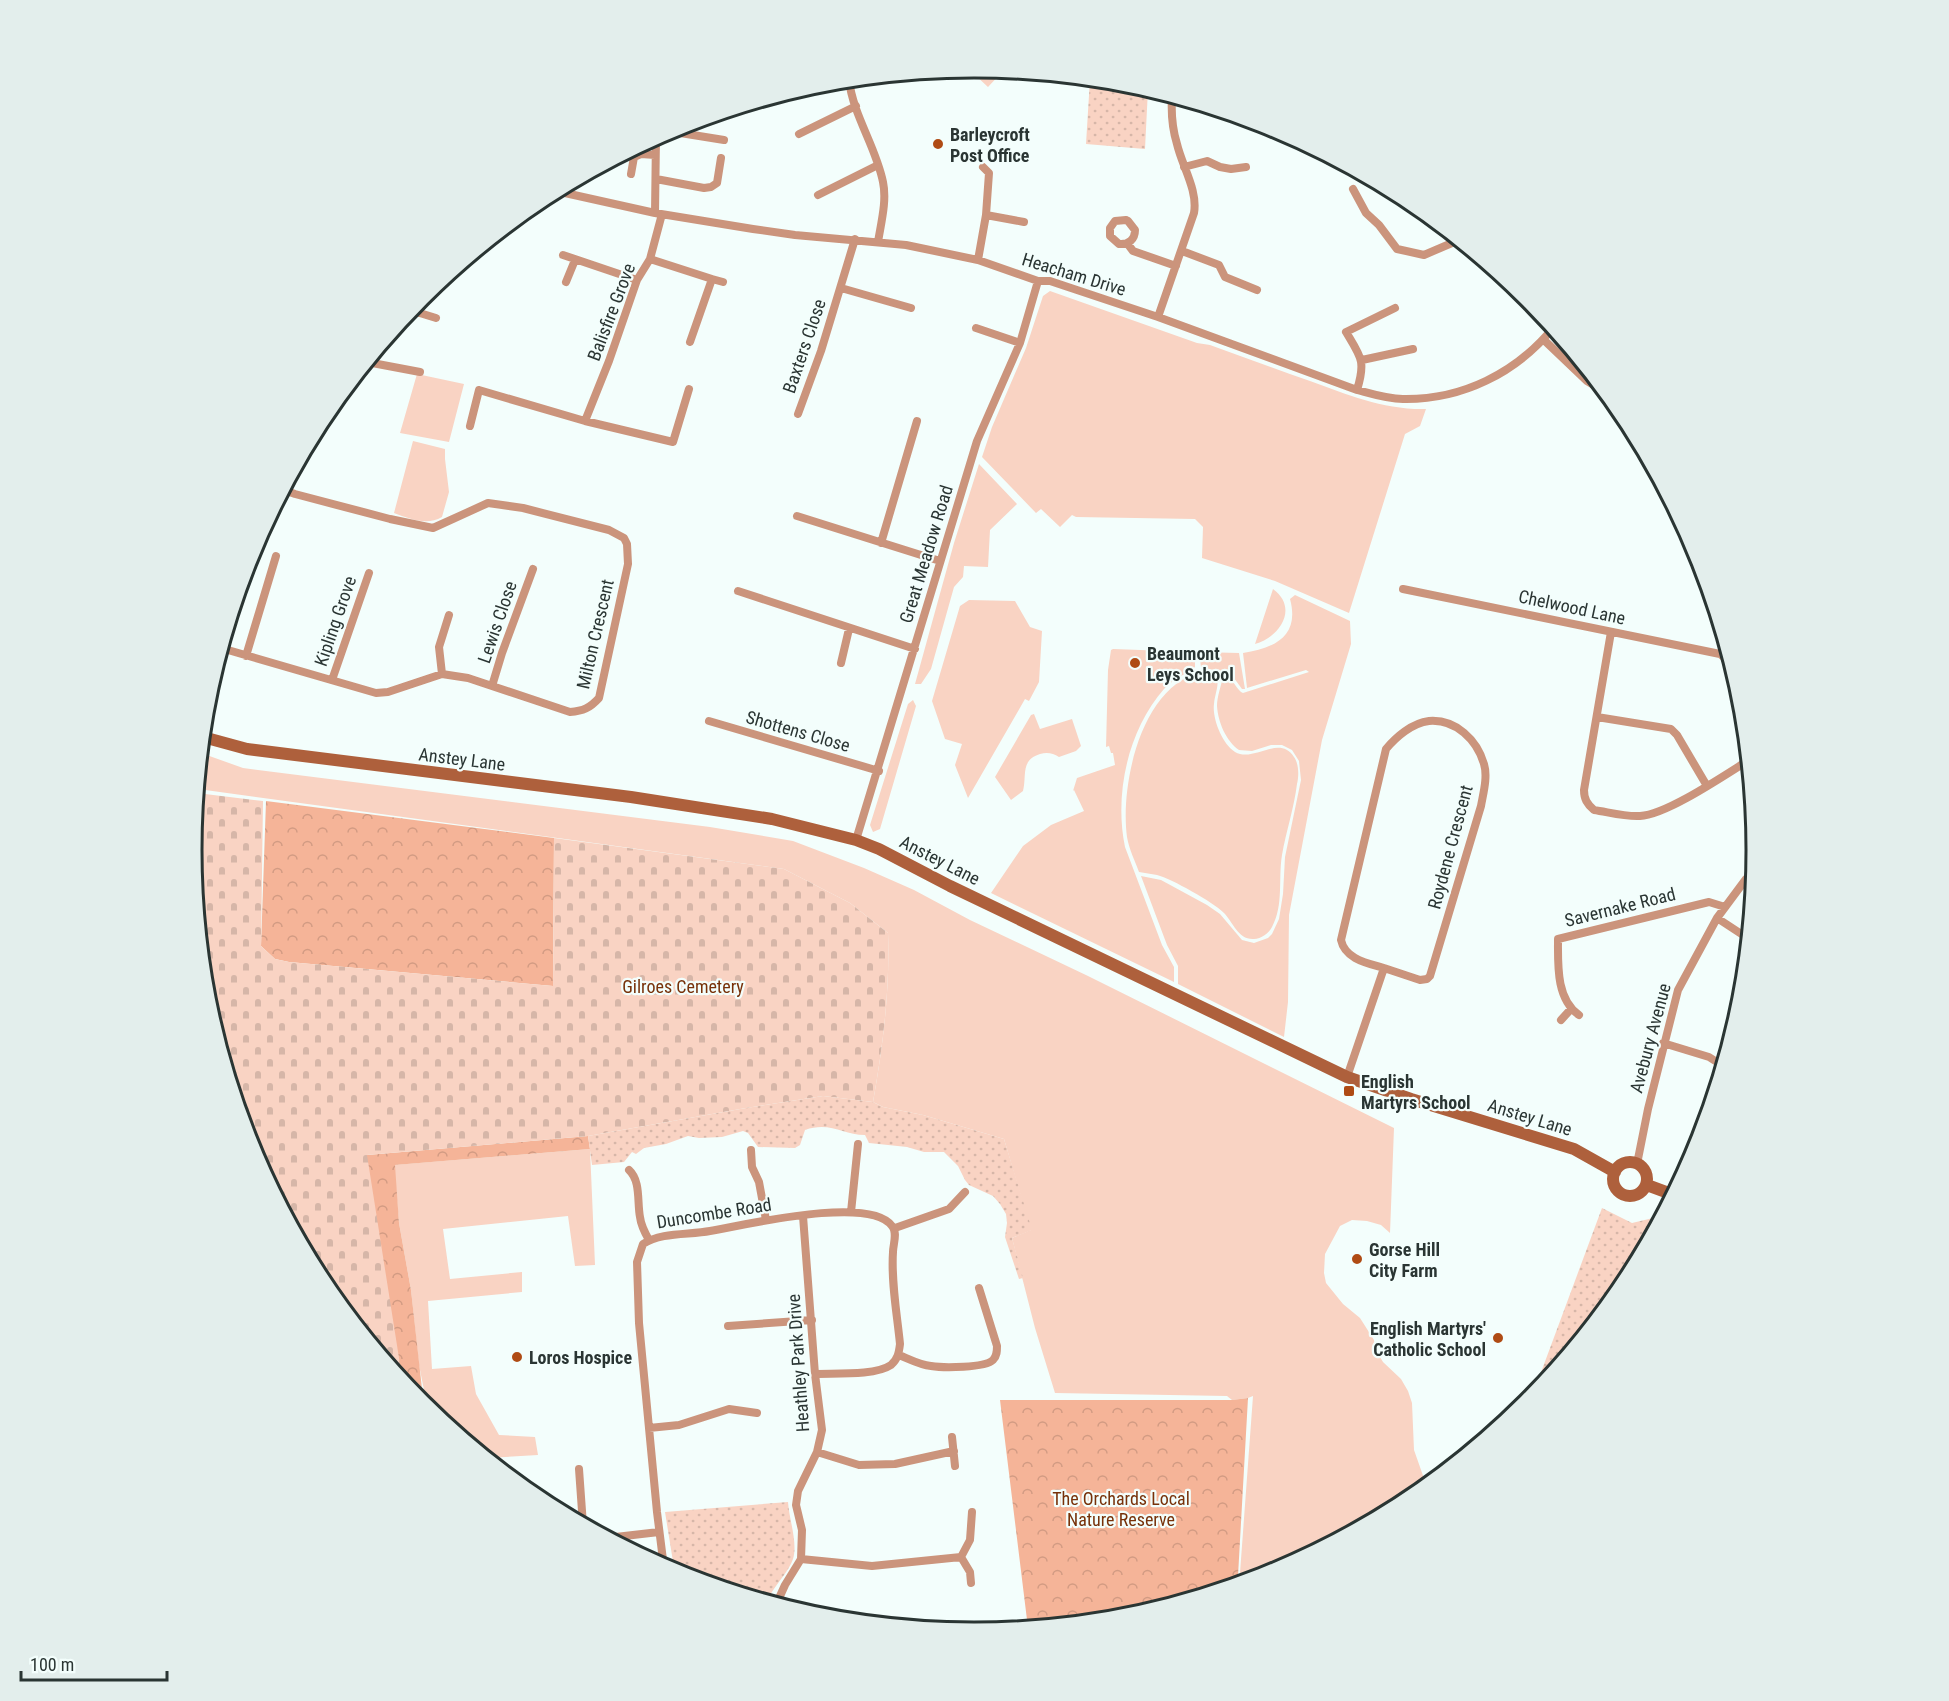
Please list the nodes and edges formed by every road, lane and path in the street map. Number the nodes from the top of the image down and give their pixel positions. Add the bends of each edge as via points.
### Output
1 (851, 89) edge
2 (1172, 103) edge
3 (856, 106) junction
4 (687, 134) edge
5 (799, 134) dead end
6 (724, 140) dead end
7 (655, 148) edge
8 (642, 154) edge
9 (655, 155) junction
10 (634, 158) edge
11 (721, 158) dead end
12 (879, 165) junction
13 (983, 167) dead end
14 (1184, 167) junction
15 (1246, 167) dead end
16 (631, 174) dead end
17 (657, 179) junction
18 (1353, 189) dead end
19 (569, 193) edge
20 (818, 195) dead end
21 (659, 213) junction
22 (986, 215) junction
23 (1024, 222) dead end
24 (855, 240) junction
25 (878, 242) junction
26 (1127, 243) junction
27 (1451, 243) edge
28 (1182, 251) junction
29 (563, 255) dead end
30 (650, 258) junction
31 (575, 260) junction
32 (978, 260) junction
33 (1176, 266) junction
34 (712, 279) junction
35 (637, 280) junction
36 (1038, 281) junction
37 (566, 282) dead end
38 (723, 282) dead end
39 (841, 288) junction
40 (1257, 290) dead end
41 (911, 308) dead end
42 (1395, 308) dead end
43 (419, 313) edge
44 (1158, 317) junction
45 (436, 318) dead end
46 (976, 328) dead end
47 (1549, 334) edge
48 (1544, 340) junction
49 (690, 342) dead end
50 (1020, 343) junction
51 (1413, 349) dead end
52 (1362, 360) junction
53 (375, 364) edge
54 (1574, 364) edge
55 (1572, 367) junction
56 (420, 372) dead end
57 (1588, 382) edge
58 (689, 388) dead end
59 (1357, 390) junction
60 (798, 414) dead end
61 (585, 421) junction
62 (916, 421) dead end
63 (470, 426) dead end
64 (290, 493) edge
65 (797, 516) dead end
66 (881, 543) junction
67 (276, 556) dead end
68 (940, 561) junction
69 (533, 569) dead end
70 (369, 573) dead end
71 (1403, 589) dead end
72 (738, 591) dead end
73 (449, 615) dead end
74 (849, 629) junction
75 (1611, 632) junction
76 (915, 649) junction
77 (228, 650) edge
78 (246, 656) junction
79 (1722, 656) edge
80 (841, 663) dead end
81 (442, 674) junction
82 (332, 680) junction
83 (492, 686) junction
84 (1597, 717) junction
85 (709, 721) dead end
86 (211, 739) edge
87 (1741, 765) edge
88 (879, 771) junction
89 (1707, 786) junction
90 (856, 840) junction
91 (1746, 879) edge
92 (1725, 907) junction
93 (1718, 918) junction
94 (1742, 934) edge
95 (1384, 968) junction
96 (1561, 1020) dead end
97 (1663, 1043) junction
98 (1717, 1062) edge
99 (1347, 1077) junction
100 (858, 1144) dead end
101 (751, 1150) dead end
102 (1637, 1164) junction
103 (629, 1170) dead end
104 (1615, 1173) junction
105 (1647, 1185) junction
106 (965, 1192) dead end
107 (1667, 1192) edge
108 (851, 1212) junction
109 (803, 1216) junction
110 (766, 1220) junction
111 (894, 1228) junction
112 (649, 1240) junction
113 (979, 1288) dead end
114 (812, 1320) junction
115 (728, 1326) dead end
116 (899, 1355) junction
117 (815, 1374) junction
118 (757, 1413) dead end
119 (648, 1428) junction
120 (952, 1437) dead end
121 (954, 1451) junction
122 (817, 1452) junction
123 (956, 1466) dead end
124 (579, 1469) dead end
125 (972, 1512) dead end
126 (582, 1516) edge
127 (659, 1532) junction
128 (620, 1536) edge
129 (662, 1556) edge
130 (962, 1557) junction
131 (801, 1559) junction
132 (971, 1582) dead end
133 (779, 1598) edge

1 - 3 street
2 - 14 street via 1171,118
3 - 5 street
3 - 12 street
4 - 6 street
7 - 9 street, Balisfire Grove
8 - 9 street
9 - 17 street, Balisfire Grove
10 - 16 street
11 - 17 street via 717,183 711,187
12 - 20 street
12 - 25 street via 884,193
13 - 22 street via 989,173
14 - 15 street via 1207,161 1231,169
14 - 28 street via 1196,202
17 - 21 street, Balisfire Grove
18 - 27 street via 1366,213 1397,249 1424,255
19 - 21 street, Heacham Drive
21 - 24 street, Heacham Drive via 795,235
21 - 30 street, Balisfire Grove
22 - 23 street
22 - 32 street
24 - 25 street, Heacham Drive
24 - 39 street, Baxters Close
25 - 32 street, Heacham Drive
26 - 26 street via 1115,242 1110,232 1115,221 1127,220 1133,226 1135,234
26 - 33 street via 1133,251
28 - 33 street
28 - 40 street via 1219,265 1225,277
29 - 31 street
30 - 34 street
30 - 35 street, Balisfire Grove
31 - 35 street
31 - 37 street
32 - 36 street, Heacham Drive
33 - 44 street
34 - 38 street
34 - 49 street
35 - 61 street, Balisfire Grove
36 - 44 street, Heacham Drive via 1050,280
36 - 50 street, Great Meadow Road
39 - 41 street, Baxters Close
39 - 60 street, Baxters Close
42 - 52 street via 1346,332
43 - 45 street
44 - 59 street, Heacham Drive
46 - 50 street
47 - 48 street, Heacham Drive
48 - 55 street
48 - 59 street, Heacham Drive via 1505,371 1473,388 1438,397 1402,399
50 - 68 street, Great Meadow Road via 977,441
51 - 52 street
52 - 59 street
53 - 56 street
54 - 55 street
55 - 57 street
58 - 61 street via 673,442
61 - 63 street via 478,390
62 - 66 street
64 - 83 street, Milton Crescent via 433,528 488,503 503,504 609,530 624,538 627,564 599,698 581,711 570,712
65 - 66 street
66 - 68 street
67 - 78 street
68 - 76 street, Great Meadow Road
69 - 83 street, Lewis Close
70 - 82 street, Kipling Grove
71 - 75 street, Chelwood Lane
72 - 74 street
73 - 81 street via 439,647
74 - 76 street
74 - 80 street
75 - 79 street, Chelwood Lane
75 - 84 street
76 - 88 street, Great Meadow Road
77 - 78 street, Milton Crescent
78 - 82 street, Milton Crescent
81 - 82 street, Milton Crescent via 376,693
81 - 83 street, Milton Crescent
84 - 89 street via 1671,729
84 - 89 street via 1584,790 1593,810 1636,816 1651,814
85 - 88 street, Shottens Close
86 - 90 main road, Anstey Lane via 247,749 631,797 772,819
87 - 89 street
88 - 90 street, Great Meadow Road
90 - 99 main road, Anstey Lane
91 - 92 street, Avebury Avenue
92 - 93 street, Avebury Avenue
92 - 96 street, Savernake Road via 1709,902 1558,939 1562,989 1567,1005 1575,1012
93 - 94 street
93 - 97 street, Avebury Avenue via 1678,990
95 - 95 street, Roydene Crescent via 1354,958 1341,940 1386,749 1395,738 1419,724 1429,721 1450,725 1474,742 1485,766 1481,806 1430,976 1420,980
95 - 99 street
97 - 98 street
97 - 102 street, Avebury Avenue
99 - 104 main road, Anstey Lane via 1574,1149
100 - 108 street
101 - 110 street
102 - 104 main road via 1624,1164
102 - 105 main road via 1643,1168
103 - 112 street via 634,1174 641,1224
104 - 105 main road via 1614,1185 1624,1195 1635,1196
105 - 107 main road
106 - 111 street via 949,1209
108 - 109 street, Duncombe Road
108 - 111 street, Duncombe Road via 879,1216
109 - 110 street, Duncombe Road
109 - 114 street, Heathley Park Drive
110 - 112 street, Duncombe Road
111 - 116 street
112 - 119 street, Duncombe Road via 640,1251 637,1268
113 - 116 street via 997,1346 992,1361 944,1367
114 - 115 street
114 - 117 street, Heathley Park Drive
116 - 117 street via 890,1365 877,1370
117 - 122 street, Heathley Park Drive via 822,1430
118 - 119 street via 729,1409 679,1425
119 - 127 street, Duncombe Road
120 - 121 street
121 - 122 street via 895,1464 859,1465
121 - 123 street
122 - 131 street, Heathley Park Drive via 798,1491 796,1504 802,1530
124 - 126 street
125 - 130 street via 970,1540
127 - 128 street
127 - 129 street, Duncombe Road
130 - 131 street via 872,1566
130 - 132 street
131 - 133 street

